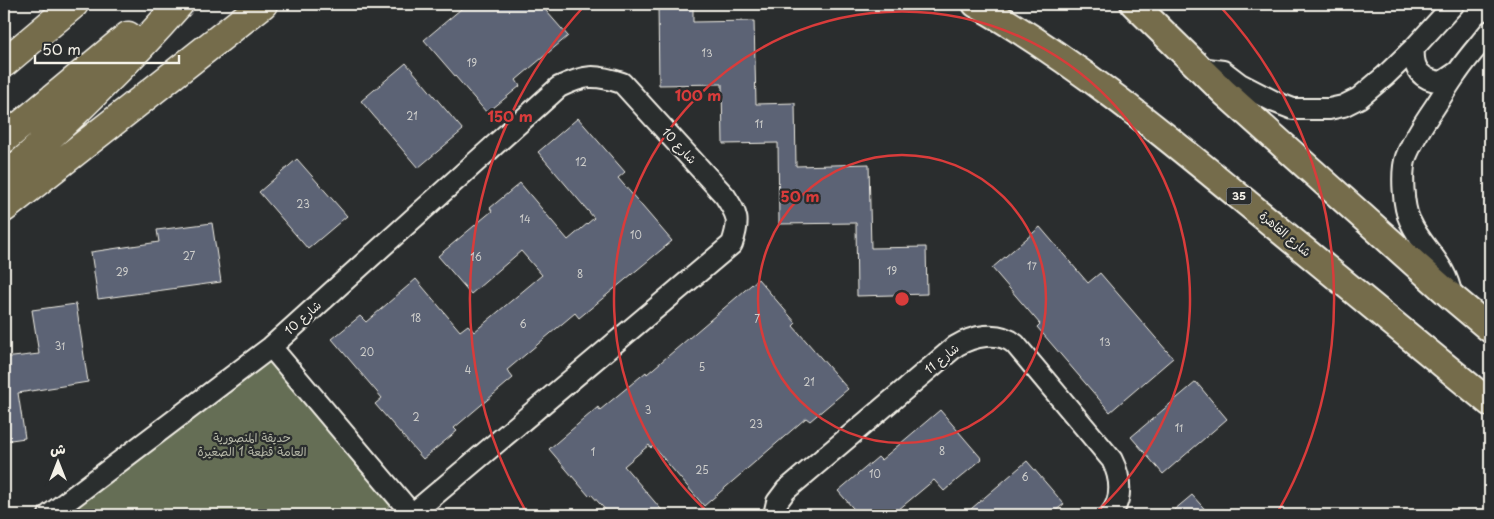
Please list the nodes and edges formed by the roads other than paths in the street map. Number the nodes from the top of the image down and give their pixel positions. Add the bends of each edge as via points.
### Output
1 (58, 4) edge
2 (74, 4) edge
3 (164, 4) edge
4 (179, 4) edge
5 (263, 4) edge
6 (976, 4) edge
7 (1134, 4) edge
8 (1454, 4) edge
9 (1490, 31) edge
10 (4, 39) edge
11 (1414, 48) junction
12 (4, 63) edge
13 (1199, 68) junction
14 (1457, 72) junction
15 (4, 139) edge
16 (4, 179) edge
17 (4, 208) edge
18 (1452, 297) junction
19 (1490, 328) edge
20 (271, 347) junction
21 (1490, 403) edge
22 (49, 515) edge
23 (412, 515) edge
24 (774, 515) edge
25 (1110, 515) edge

1 - 10 highway
2 - 12 highway
3 - 15 highway
4 - 16 highway via 73,116
5 - 17 highway
6 - 21 main road, شارع القاهرة / 35 via 1080,70 1152,125
7 - 13 main road
8 - 11 street
9 - 14 street
11 - 13 street via 1359,98 1329,110 1293,108 1240,84 1223,70
11 - 14 street via 1416,68 1432,81 1442,82
13 - 18 main road
14 - 18 street via 1412,143 1405,159 1404,184 1410,221 1442,267
18 - 19 main road
20 - 22 street, شارع 10
20 - 23 street, شارع 10
20 - 23 street, شارع 10 via 559,87 578,78 602,77 622,83 725,196 734,210 738,226 732,244
24 - 25 street, شارع 11 via 777,502 786,490 956,346 971,339 994,336 1015,344 1112,460 1118,472 1119,490 1116,506

